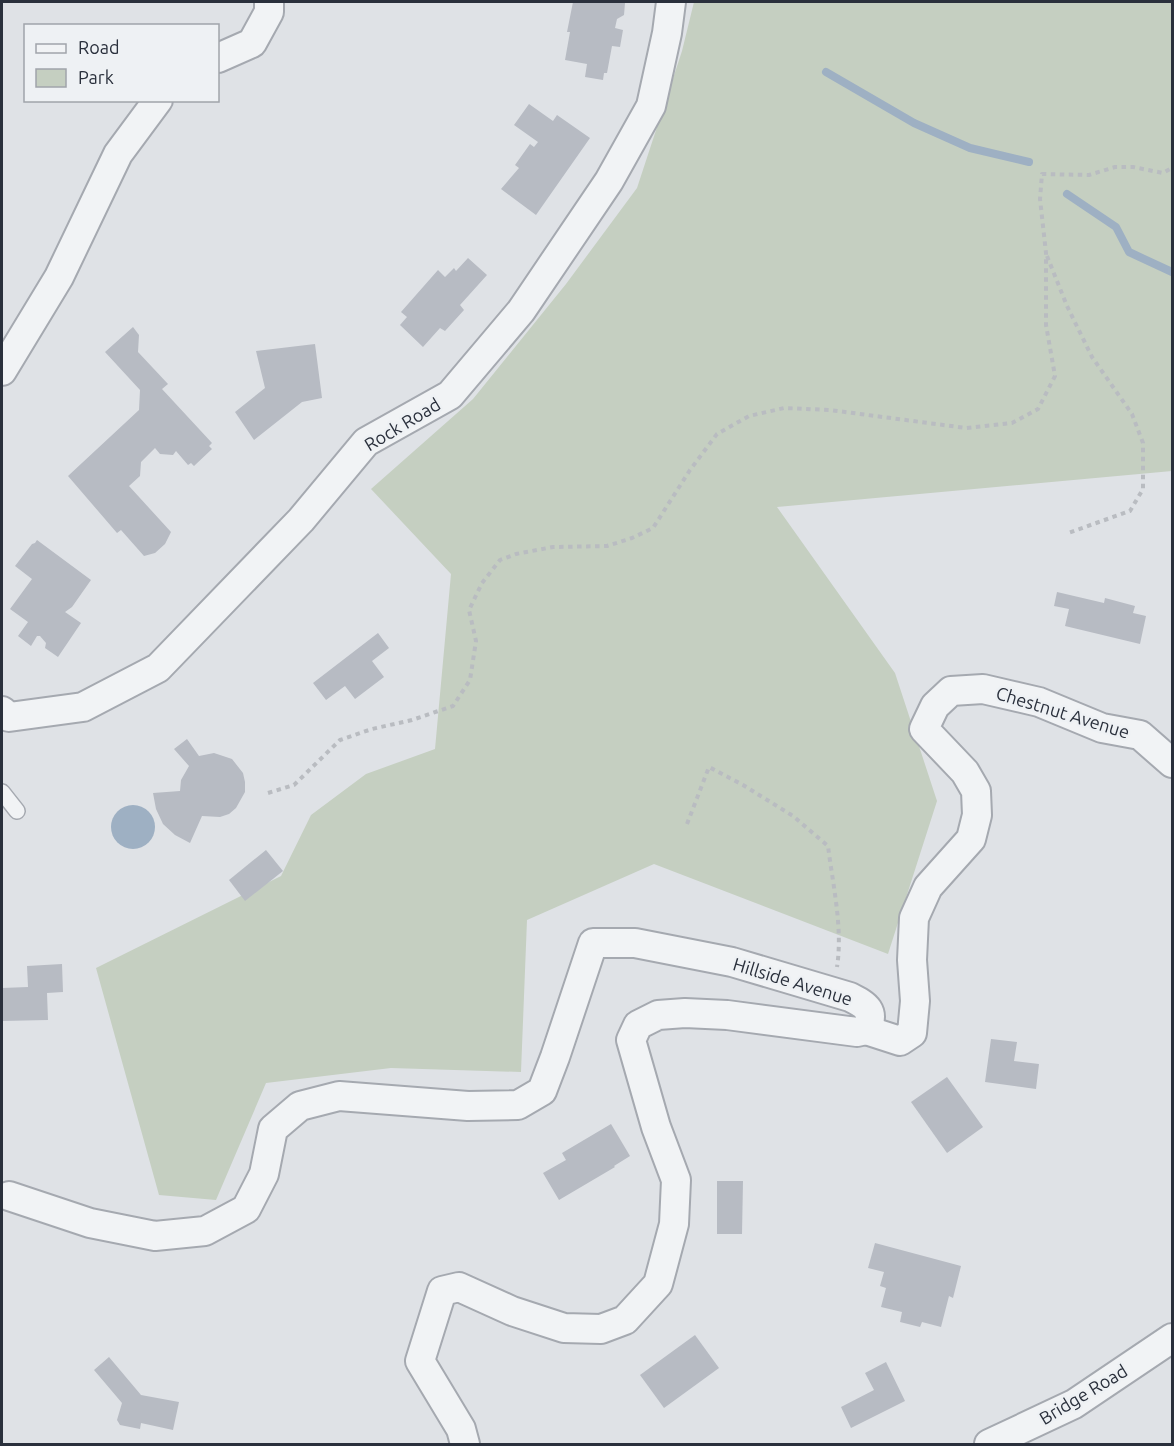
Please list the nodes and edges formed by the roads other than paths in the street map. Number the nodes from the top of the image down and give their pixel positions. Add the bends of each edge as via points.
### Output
1 (268, 2) edge
2 (671, 2) edge
3 (219, 58) edge
4 (157, 102) edge
5 (2, 371) edge
6 (2, 711) edge
7 (1173, 763) edge
8 (2, 792) edge
9 (16, 811) dead end
10 (866, 1030) junction
11 (9, 1196) dead end
12 (1173, 1338) edge
13 (465, 1444) edge
14 (989, 1444) edge

1 - 3 street via 269,12 252,43
2 - 6 street, Rock Road via 651,106 609,182 521,312 450,395 366,441 301,520 158,668 83,707 9,717
4 - 5 street via 118,154 59,278
7 - 10 street, Chestnut Avenue via 1140,735 1102,728 1039,702 983,689 951,691 935,706 924,729 965,772 976,791 977,815 971,839 928,887 914,918 912,1033 900,1041
8 - 9 lane
10 - 11 street, Hillside Avenue via 871,1021 869,1010 850,997 732,962 635,943 593,943 542,1091 518,1106 339,1096 300,1106 273,1129 264,1174 246,1209 206,1231 155,1236 90,1223
10 - 13 street, Hillside Avenue via 685,1013 658,1015 638,1025 631,1040 676,1180 674,1224 658,1284 625,1320 601,1329 564,1328 512,1311 459,1287 442,1291 420,1361 461,1429
12 - 14 street, Bridge Road via 1074,1404

